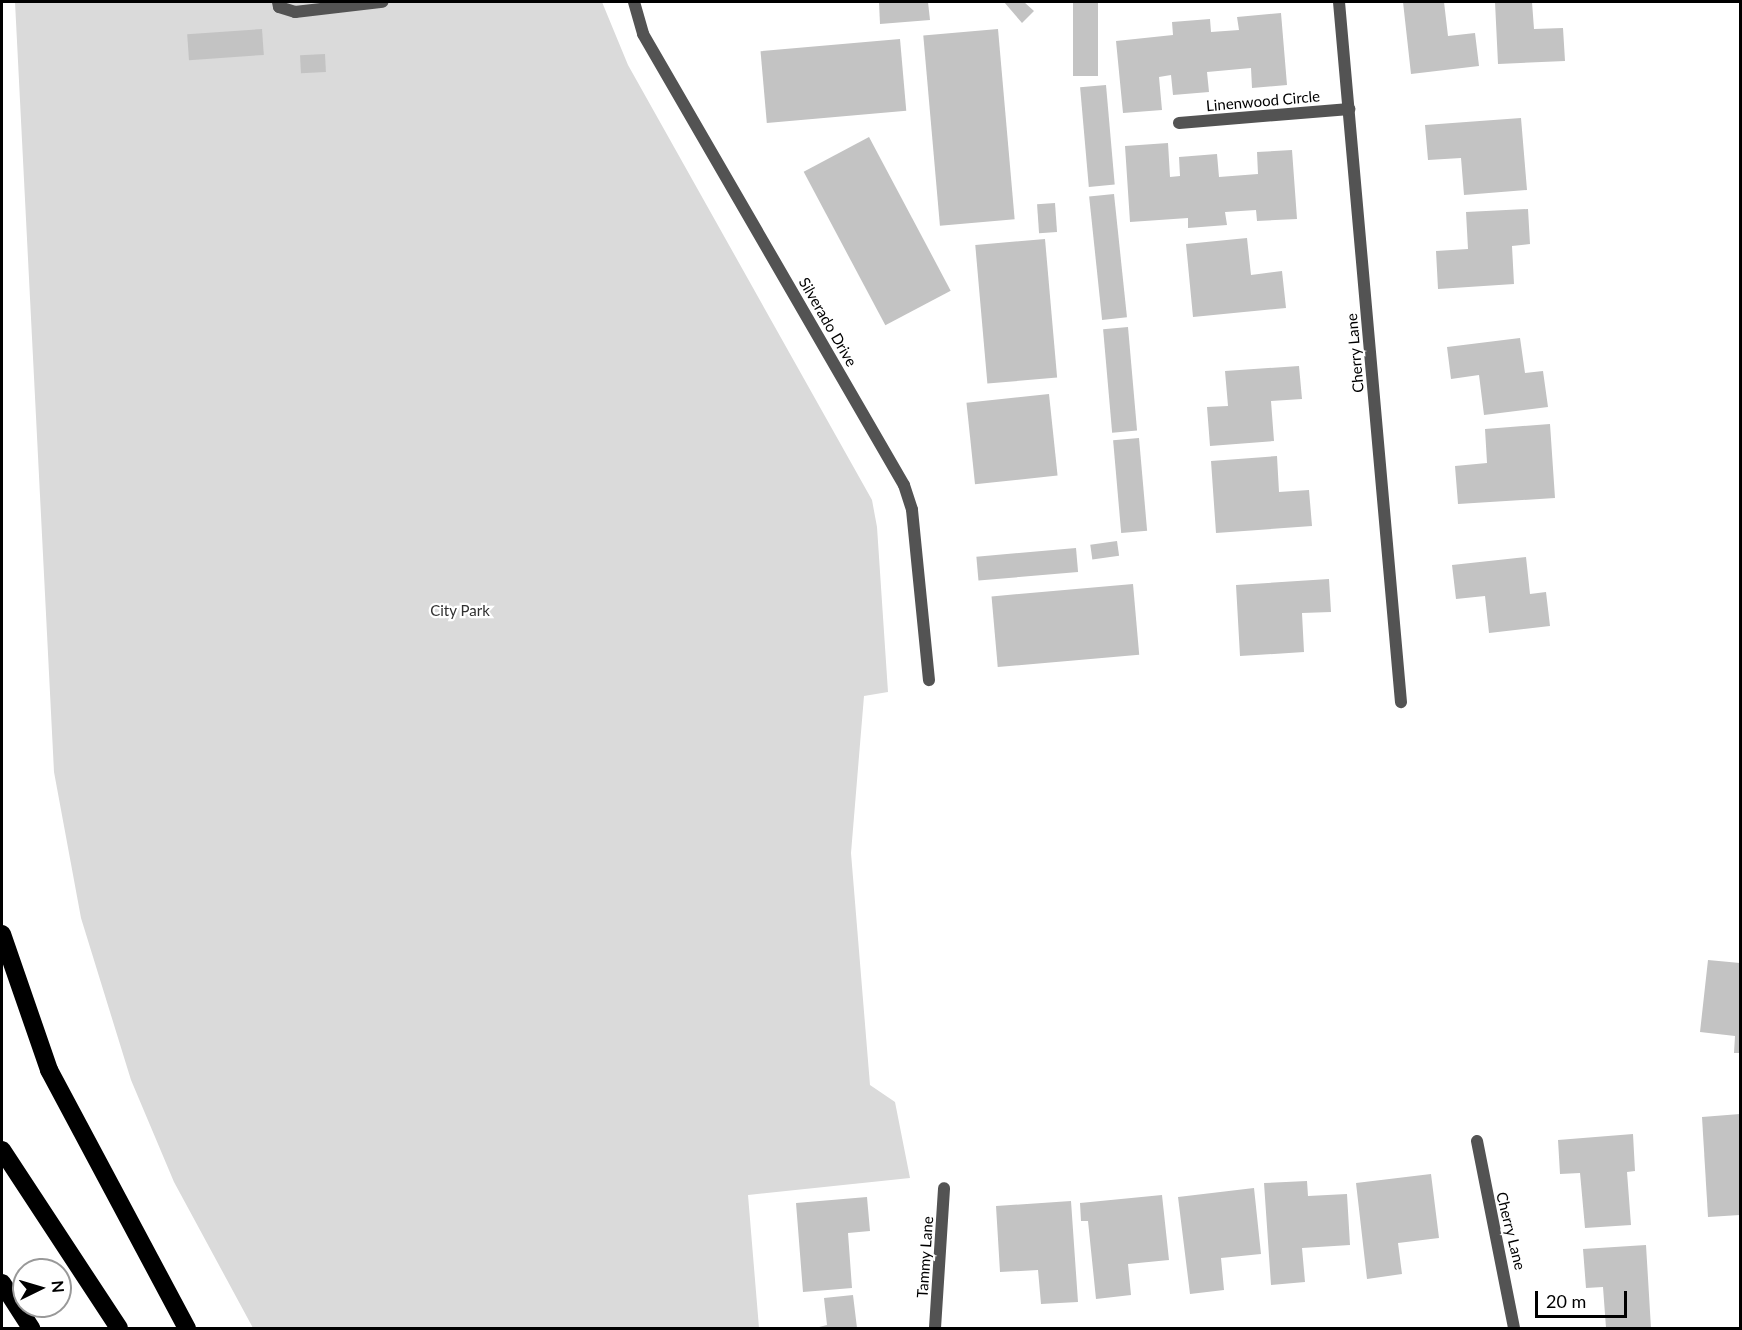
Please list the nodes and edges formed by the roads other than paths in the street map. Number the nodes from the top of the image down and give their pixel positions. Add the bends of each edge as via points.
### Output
1 (279, 2) edge
2 (382, 2) edge
3 (634, 2) edge
4 (1339, 2) edge
5 (1349, 109) junction
6 (1179, 123) dead end
7 (928, 680) dead end
8 (1401, 702) dead end
9 (2, 934) edge
10 (1477, 1142) dead end
11 (2, 1150) edge
12 (944, 1188) dead end
13 (2, 1283) edge
14 (31, 1329) edge
15 (119, 1329) edge
16 (187, 1329) edge
17 (934, 1329) edge
18 (1514, 1329) edge

1 - 2 street via 279,7 295,12
3 - 7 street, Silverado Drive via 643,34 904,485 912,510
4 - 5 street, Cherry Lane
5 - 6 street, Linenwood Circle
5 - 8 street, Cherry Lane
9 - 16 highway via 49,1070
10 - 18 street, Cherry Lane
11 - 15 highway
12 - 17 street, Tammy Lane
13 - 14 highway

